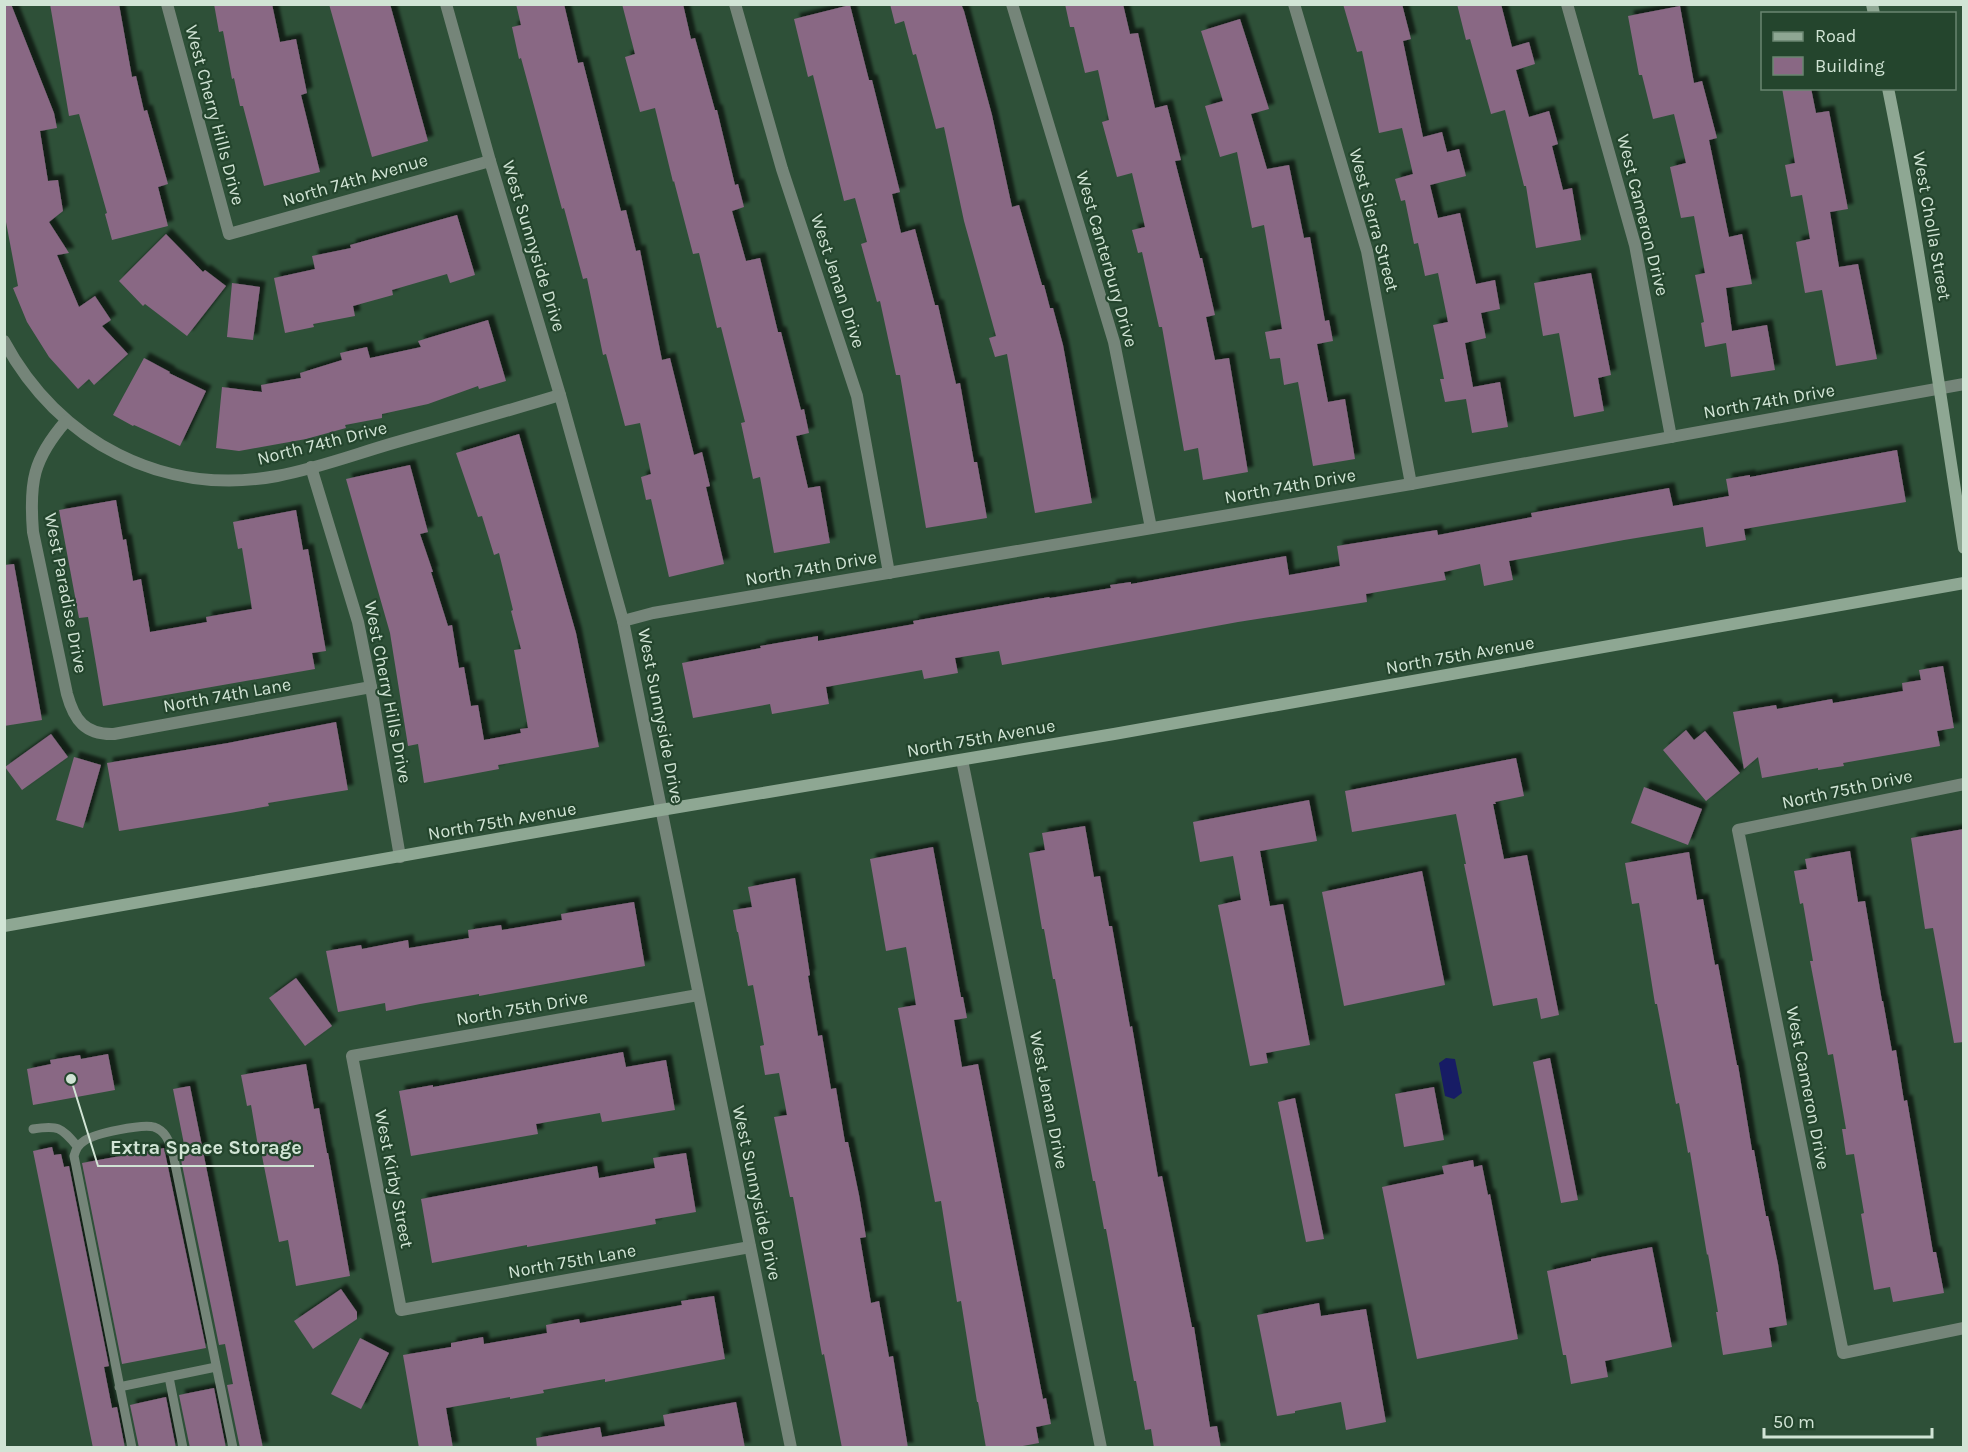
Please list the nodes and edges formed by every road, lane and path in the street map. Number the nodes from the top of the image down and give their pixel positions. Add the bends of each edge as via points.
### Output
1 (167, 4) edge
2 (446, 4) edge
3 (735, 4) edge
4 (1012, 4) edge
5 (1294, 4) edge
6 (1568, 4) edge
7 (1888, 90) edge
8 (490, 161) junction
9 (230, 234) joint
10 (4, 341) edge
11 (1964, 384) edge
12 (1939, 388) junction
13 (560, 395) junction
14 (66, 421) junction
15 (1671, 437) junction
16 (311, 467) junction
17 (1411, 484) junction
18 (1151, 528) junction
19 (1964, 548) edge
20 (889, 573) junction
21 (1964, 583) edge
22 (623, 621) junction
23 (371, 687) junction
24 (89, 730) joint
25 (962, 760) junction
26 (1964, 784) edge
27 (661, 810) junction
28 (1738, 830) joint
29 (400, 857) junction
30 (4, 926) edge
31 (698, 995) junction
32 (352, 1056) joint
33 (33, 1129) dead end
34 (77, 1146) junction
35 (750, 1247) junction
36 (400, 1310) joint
37 (1964, 1328) edge
38 (216, 1368) junction
39 (169, 1377) junction
40 (119, 1387) junction
41 (132, 1448) edge
42 (183, 1448) edge
43 (233, 1448) edge
44 (791, 1448) edge
45 (1101, 1448) edge

1 - 9 street, West Cherry Hills Drive
2 - 8 street, West Sunnyside Drive
3 - 20 street, West Jenan Drive via 782,169 857,396
4 - 18 street, West Canterbury Drive via 1114,342
5 - 17 street, West Sierra Street via 1367,251
6 - 15 street, West Cameron Drive via 1635,245
7 - 12 main road, West Cholla Street
8 - 9 street, North 74th Avenue
8 - 13 street, West Sunnyside Drive
10 - 14 street via 18,367
11 - 12 street, North 74th Drive
12 - 15 street, North 74th Drive
12 - 19 main road, West Cholla Street
13 - 16 street, North 74th Drive
13 - 22 street, West Sunnyside Drive
14 - 16 street, North 74th Drive via 128,460 196,479 249,479
14 - 24 street, West Paradise Drive via 39,458 31,509 69,700 80,722
15 - 17 street, North 74th Drive
16 - 23 street, West Cherry Hills Drive via 358,622
17 - 18 street, North 74th Drive
18 - 20 street, North 74th Drive
20 - 22 street, North 74th Drive
21 - 25 main road, North 75th Avenue
22 - 27 street, West Sunnyside Drive
23 - 24 street, North 74th Lane via 114,734
23 - 29 street, West Cherry Hills Drive
25 - 27 main road, North 75th Avenue
25 - 45 street, West Jenan Drive
26 - 28 street, North 75th Drive
27 - 29 main road, North 75th Avenue
27 - 31 street, West Sunnyside Drive
28 - 37 street, West Cameron Drive via 1843,1353
29 - 30 main road, North 75th Avenue
31 - 32 street, North 75th Drive
31 - 35 street, West Sunnyside Drive
32 - 36 street, West Kirby Street
33 - 34 lane via 60,1128
34 - 38 lane via 91,1137 141,1126 162,1131 168,1139
34 - 40 lane via 75,1165
35 - 36 street, North 75th Lane
35 - 44 street, West Sunnyside Drive
38 - 39 lane
38 - 43 lane
39 - 40 lane
39 - 42 lane
40 - 41 lane

